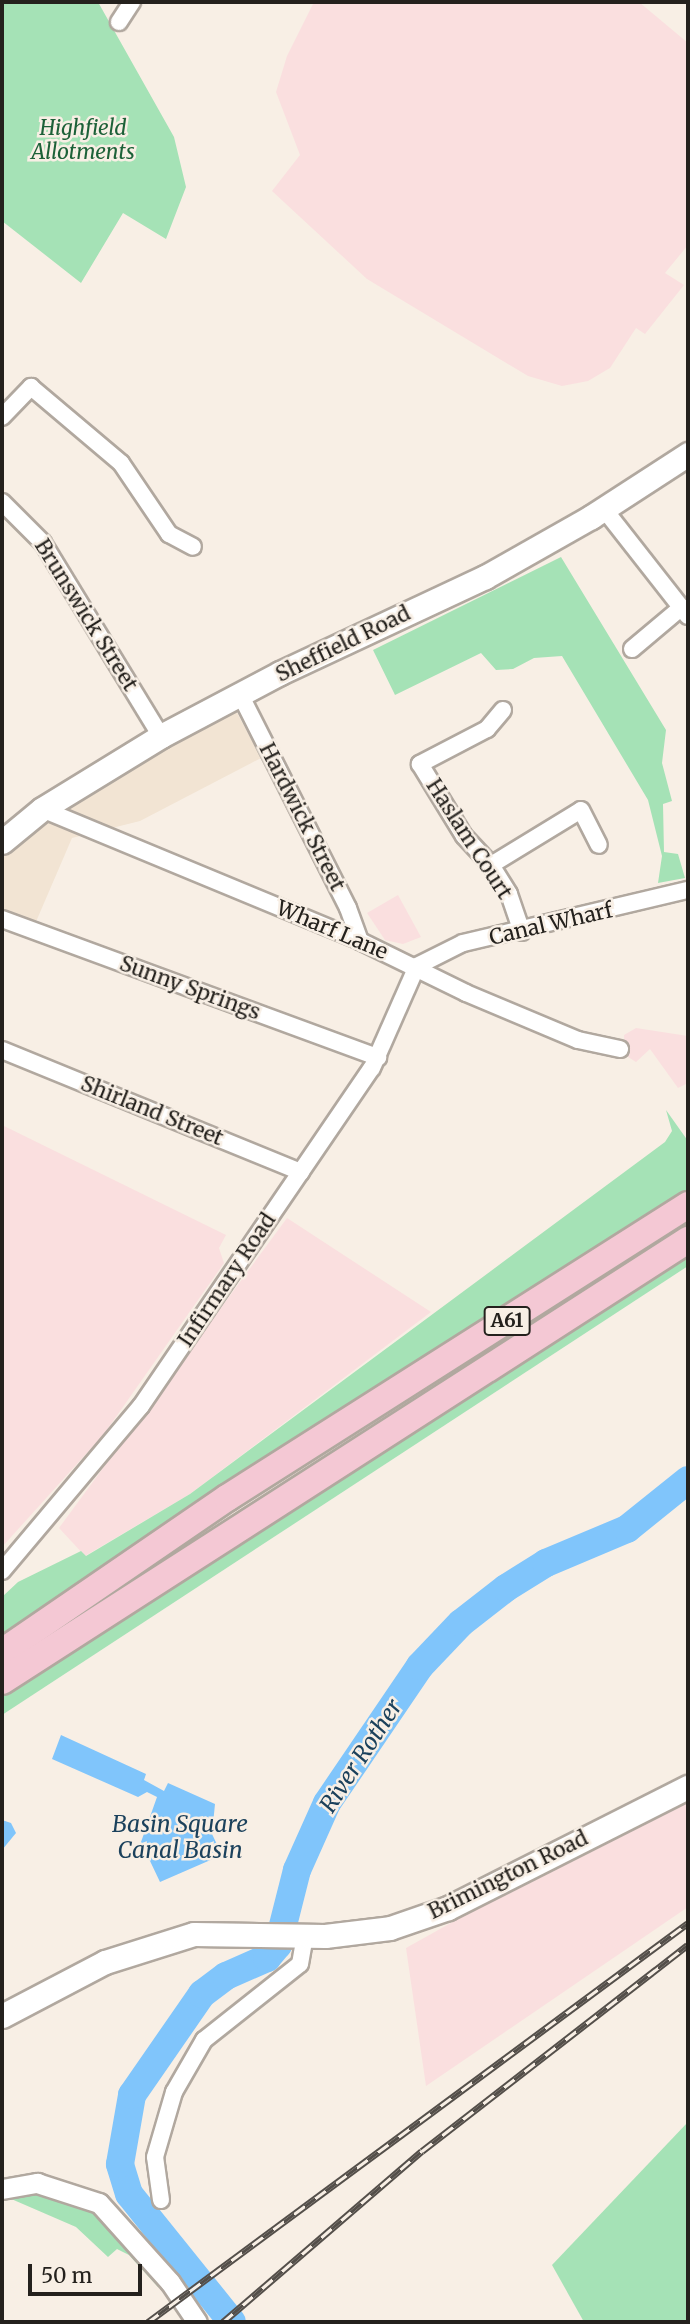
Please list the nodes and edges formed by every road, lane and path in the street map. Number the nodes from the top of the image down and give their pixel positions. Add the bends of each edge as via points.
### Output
1 (132, 2) edge
2 (119, 22) dead end
3 (2, 417) edge
4 (688, 454) edge
5 (2, 502) edge
6 (604, 509) junction
7 (193, 547) dead end
8 (685, 611) edge
9 (632, 649) dead end
10 (240, 696) junction
11 (502, 710) dead end
12 (161, 736) junction
13 (43, 809) junction
14 (3, 840) edge
15 (599, 845) dead end
16 (491, 865) junction
17 (688, 890) edge
18 (2, 919) edge
19 (522, 932) junction
20 (360, 941) junction
21 (417, 967) junction
22 (620, 1049) dead end
23 (2, 1050) edge
24 (379, 1058) junction
25 (301, 1172) junction
26 (688, 1205) edge
27 (688, 1240) edge
28 (2, 1571) edge
29 (2, 1652) edge
30 (2, 1681) edge
31 (688, 1787) edge
32 (305, 1937) junction
33 (2, 2016) edge
34 (2, 2189) edge
35 (161, 2200) dead end
36 (197, 2322) edge

1 - 2 street
3 - 7 street via 31,387 121,463 169,534
4 - 6 main road, Sheffield Road
5 - 12 street, Brunswick Street via 43,543
6 - 8 street
6 - 10 main road, Sheffield Road via 485,577
8 - 9 street
10 - 12 main road, Sheffield Road
10 - 20 street, Hardwick Street
11 - 16 street, Haslam Court via 487,729 420,764 464,836
12 - 13 main road, Sheffield Road
13 - 14 main road, Sheffield Road
13 - 20 street, Wharf Lane
15 - 16 street via 581,810
16 - 19 street, Haslam Court via 509,894
17 - 19 street, Canal Wharf
18 - 24 street, Sunny Springs
19 - 21 street, Canal Wharf via 463,943
20 - 21 street, Wharf Lane
21 - 22 street, Wharf Lane via 578,1040
21 - 24 street, Infirmary Road
23 - 25 street, Shirland Street
24 - 25 street, Infirmary Road
25 - 28 street, Infirmary Road via 142,1406
26 - 29 highway, A61 via 228,1498
27 - 30 highway, A61
31 - 32 main road, Brimington Road via 448,1908 390,1928
32 - 33 main road, Brimington Road via 194,1934 139,1948
32 - 35 street via 300,1964 204,2039 174,2092 155,2157
34 - 36 street via 37,2183 99,2203 170,2282

